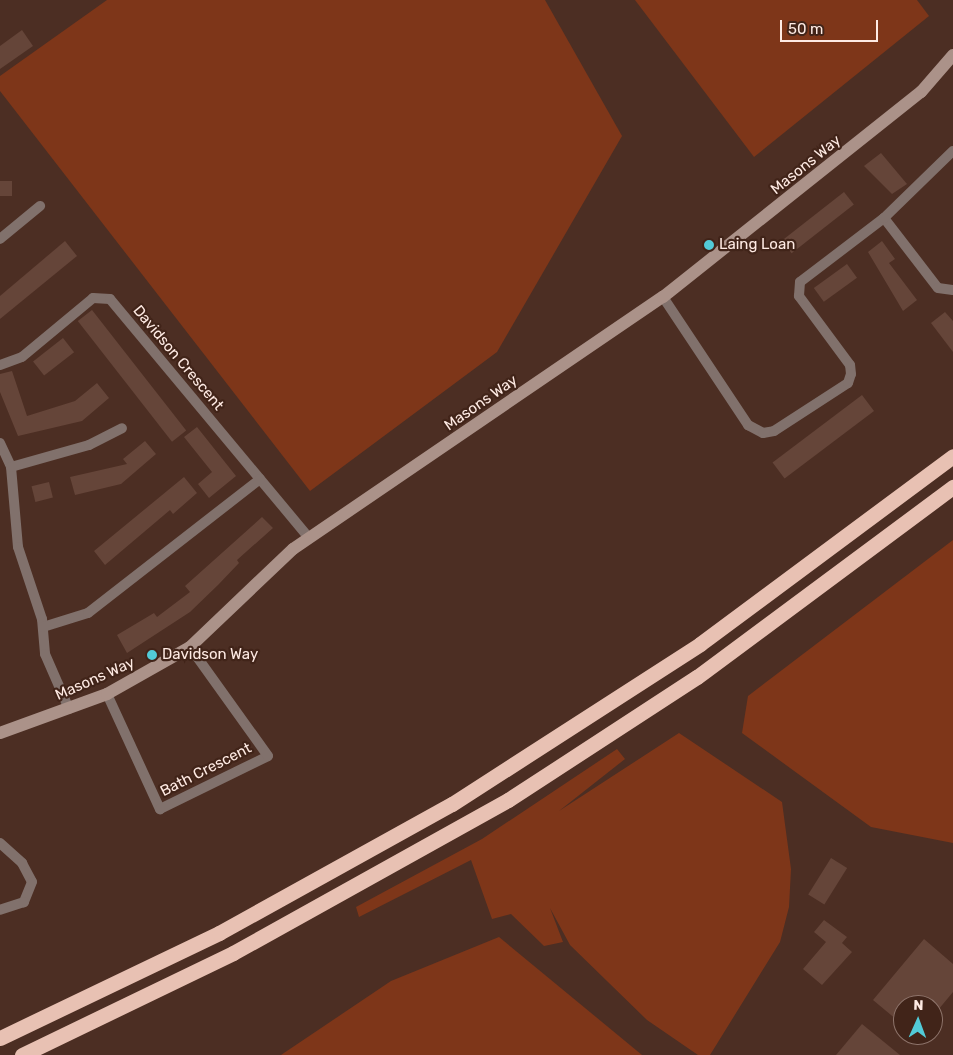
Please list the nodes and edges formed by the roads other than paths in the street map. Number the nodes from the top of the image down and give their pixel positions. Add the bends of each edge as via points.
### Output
1 (953, 55) edge
2 (953, 151) edge
3 (40, 206) dead end
4 (884, 218) junction
5 (0, 239) edge
6 (953, 290) edge
7 (663, 297) junction
8 (0, 365) edge
9 (122, 428) dead end
10 (0, 444) edge
11 (953, 456) edge
12 (11, 466) junction
13 (260, 479) junction
14 (953, 487) edge
15 (309, 538) junction
16 (43, 626) junction
17 (190, 648) junction
18 (107, 694) junction
19 (69, 710) junction
20 (0, 733) edge
21 (0, 843) edge
22 (0, 910) edge
23 (0, 1038) edge
24 (22, 1055) edge

1 - 7 street, Masons Way via 921,92
2 - 4 street
3 - 5 street
4 - 6 street via 938,288
4 - 7 street via 800,282 799,296 850,365 851,374 848,383 774,431 763,433 748,425
7 - 15 street, Masons Way
8 - 13 street, Davidson Crescent via 22,357 93,298 110,299
9 - 12 street via 89,445
10 - 12 street
11 - 23 highway via 700,644 452,804 219,933
12 - 16 street via 18,547
13 - 15 street, Davidson Crescent
13 - 16 street via 88,613
14 - 24 highway via 697,677 508,800 233,954
15 - 17 street, Masons Way
16 - 19 street via 45,654
17 - 18 street, Masons Way
17 - 18 street, Bath Crescent via 268,756 164,810 154,804
18 - 19 street, Masons Way
19 - 20 street, Masons Way
21 - 22 street via 22,863 32,882 24,902

